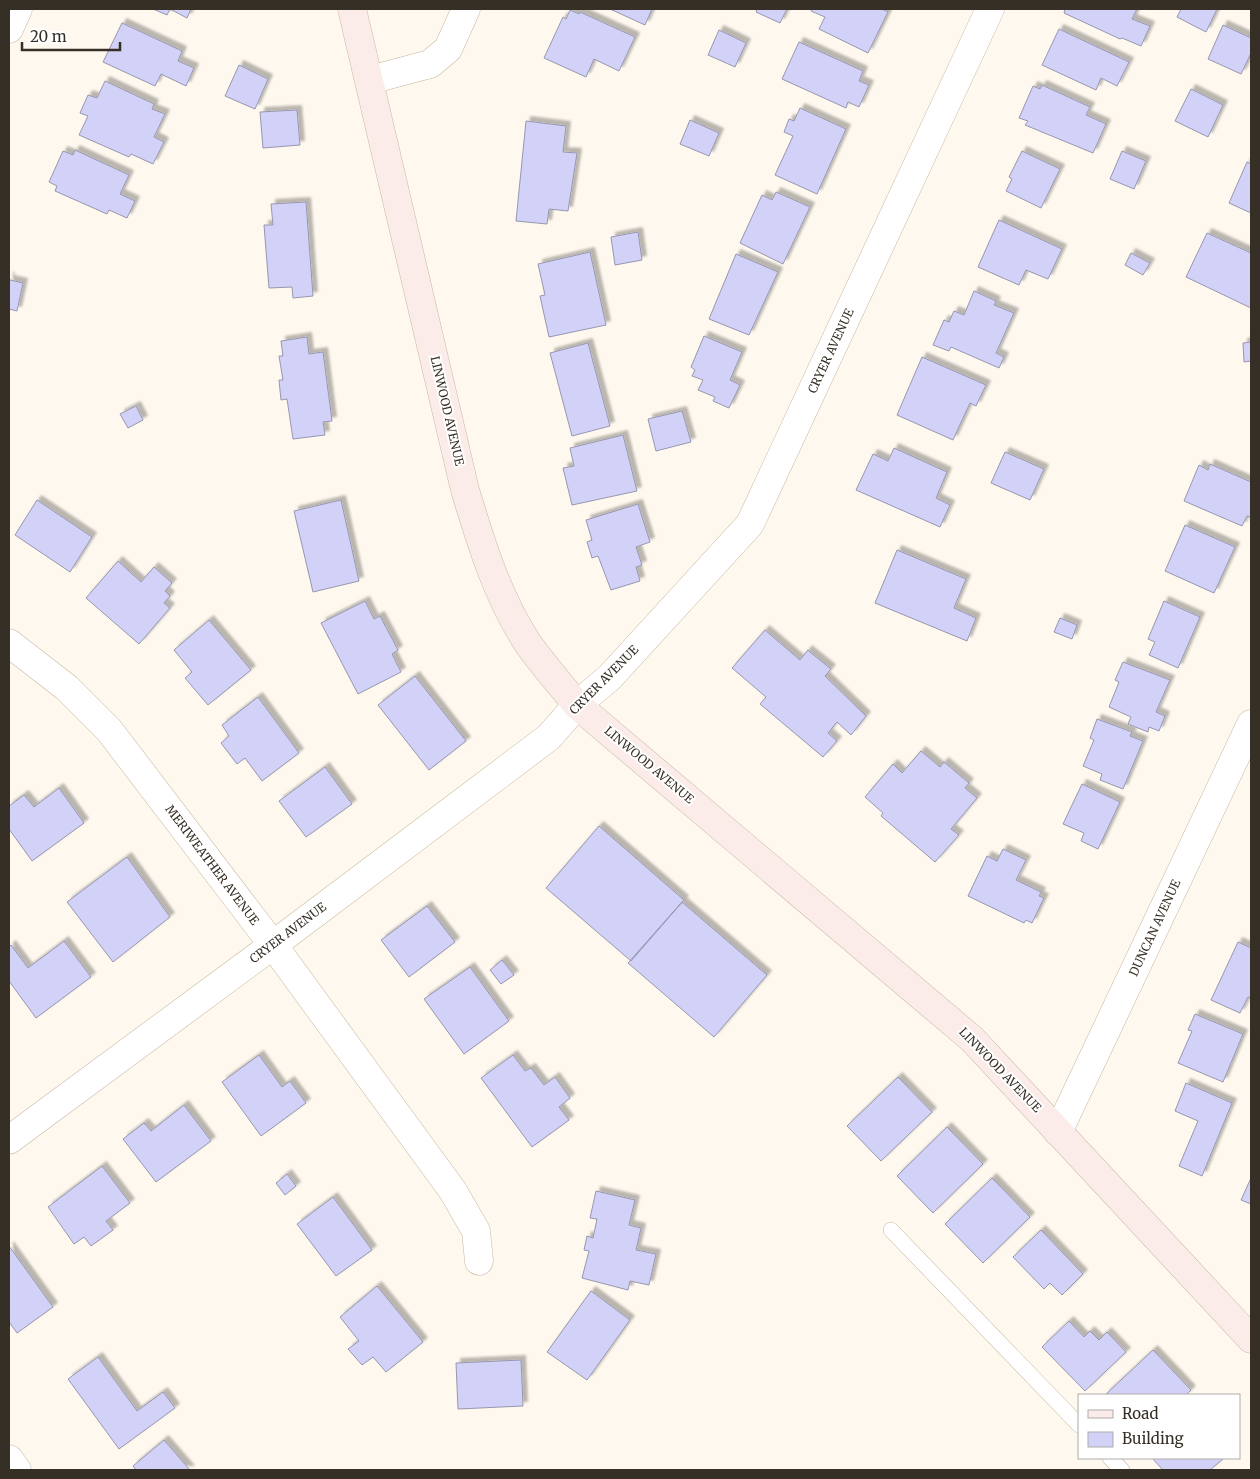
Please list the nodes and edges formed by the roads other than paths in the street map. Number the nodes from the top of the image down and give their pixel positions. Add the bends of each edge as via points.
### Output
1 (18, 9) edge
2 (352, 9) edge
3 (466, 9) edge
4 (990, 9) edge
5 (9, 29) edge
6 (370, 80) junction
7 (9, 643) edge
8 (577, 705) junction
9 (1251, 724) edge
10 (273, 945) junction
11 (1058, 1132) junction
12 (9, 1140) edge
13 (891, 1230) dead end
14 (479, 1261) dead end
15 (1251, 1339) edge
16 (1078, 1424) edge
17 (9, 1459) edge
18 (1111, 1459) edge
19 (17, 1470) edge
20 (1122, 1470) edge

1 - 5 street
2 - 6 main road, LINWOOD AVENUE
3 - 6 street via 448,49 430,64
4 - 8 street, CRYER AVENUE via 750,524 610,677
6 - 8 main road, LINWOOD AVENUE via 463,482 481,542 506,602 529,644
7 - 10 street, MERIWEATHER AVENUE via 67,688 109,730
8 - 10 street, CRYER AVENUE via 549,737
8 - 11 main road, LINWOOD AVENUE via 972,1039
9 - 11 street, DUNCAN AVENUE
10 - 12 street, CRYER AVENUE
10 - 14 street, MERIWEATHER AVENUE via 453,1191 476,1231
11 - 15 main road, LINWOOD AVENUE
13 - 16 lane
17 - 19 street
18 - 20 lane

